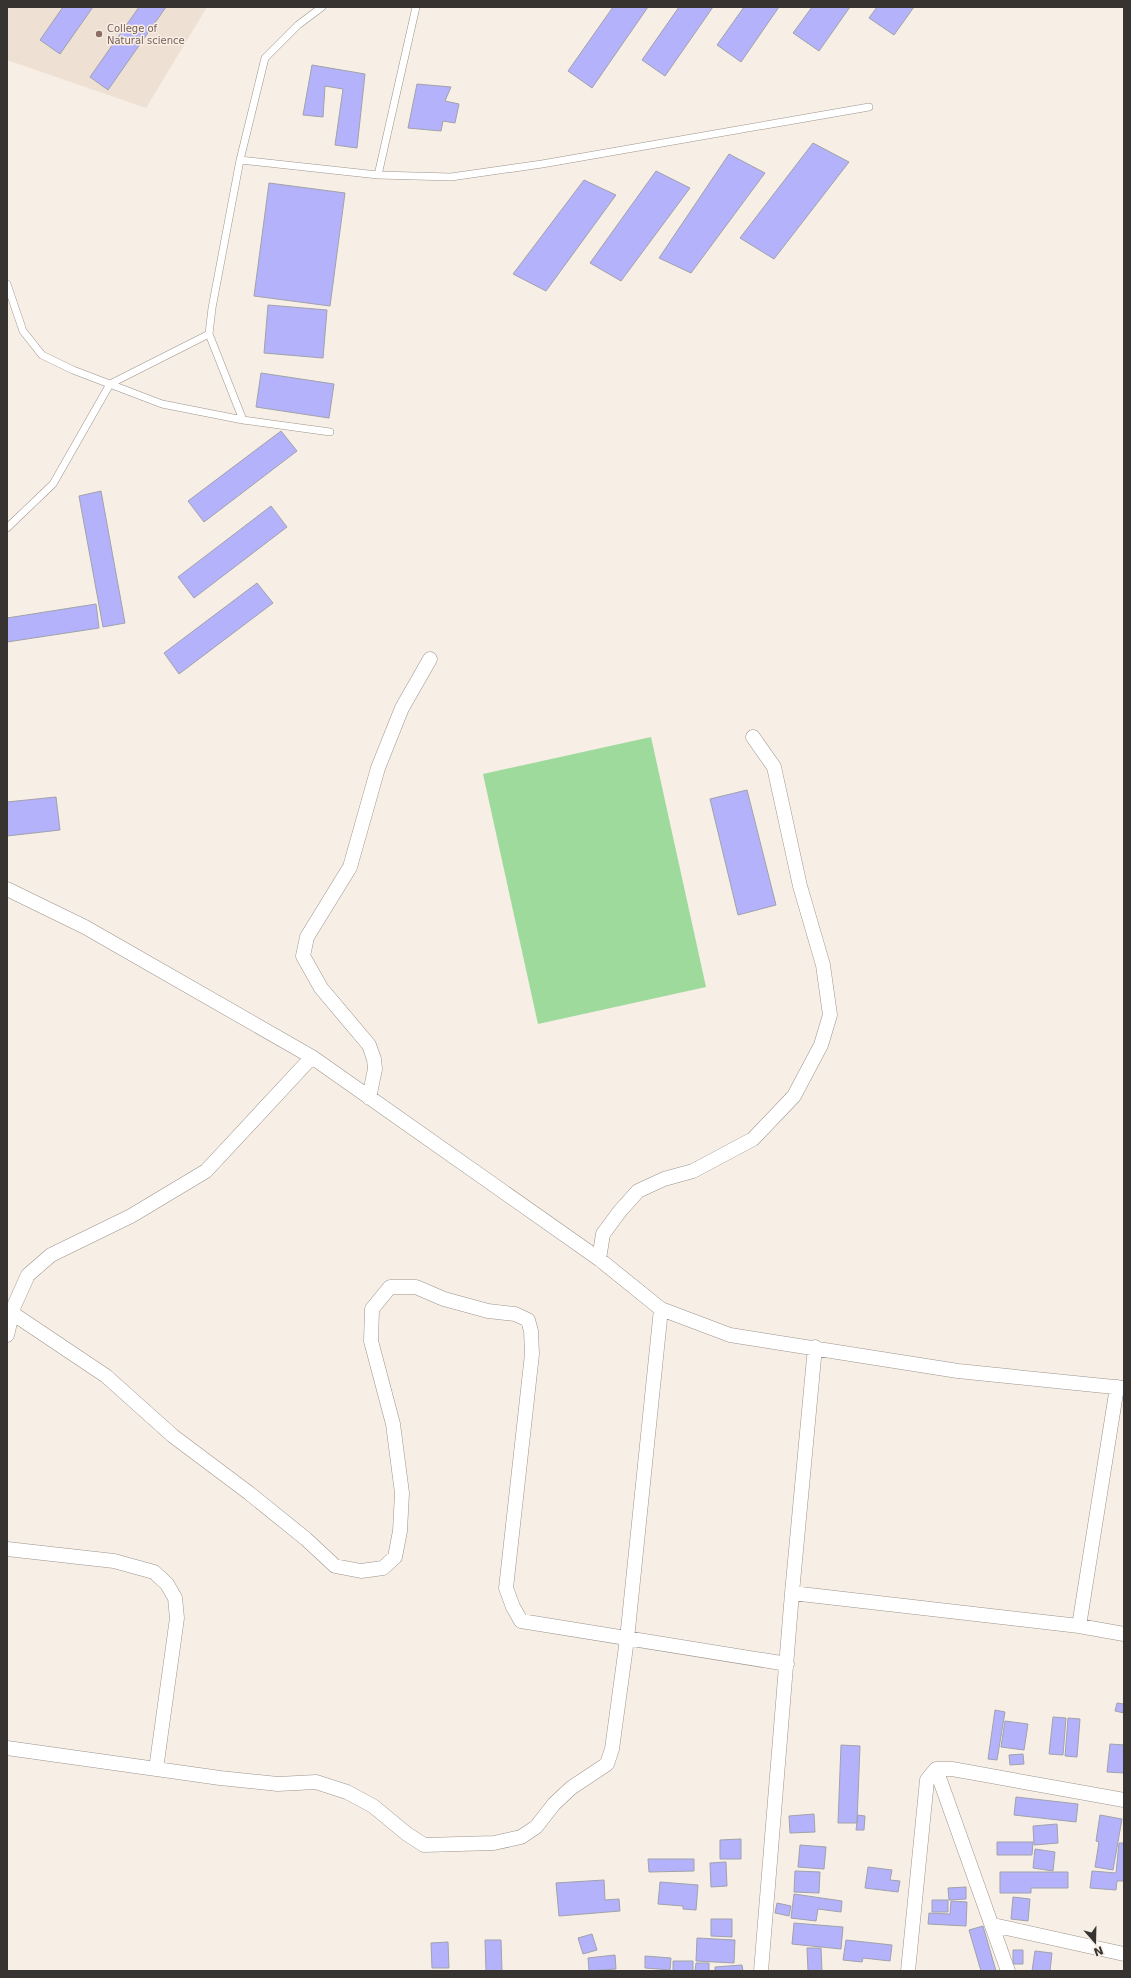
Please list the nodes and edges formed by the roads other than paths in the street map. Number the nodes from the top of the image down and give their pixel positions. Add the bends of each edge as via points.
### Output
1 (322, 7) edge
2 (416, 7) edge
3 (869, 107) dead end
4 (240, 160) junction
5 (378, 175) junction
6 (7, 284) edge
7 (209, 334) junction
8 (110, 384) junction
9 (244, 420) junction
10 (330, 432) dead end
11 (7, 528) edge
12 (430, 659) dead end
13 (753, 737) dead end
14 (7, 889) edge
15 (312, 1057) junction
16 (370, 1098) junction
17 (599, 1259) junction
18 (662, 1309) junction
19 (12, 1313) junction
20 (7, 1336) edge
21 (815, 1347) junction
22 (1120, 1388) edge
23 (7, 1549) edge
24 (792, 1593) junction
25 (1079, 1626) junction
26 (1124, 1634) edge
27 (627, 1639) junction
28 (787, 1664) junction
29 (7, 1748) edge
30 (156, 1769) junction
31 (936, 1769) junction
32 (1124, 1800) edge
33 (993, 1925) junction
34 (1124, 1954) edge
35 (761, 1971) edge
36 (908, 1971) edge
37 (1008, 1971) edge

1 - 4 lane via 298,25 265,58
2 - 5 lane
3 - 5 lane via 542,164 458,176
4 - 5 lane
4 - 7 lane
6 - 8 lane via 23,331 42,355
7 - 8 lane
7 - 9 lane
8 - 9 lane via 162,404
8 - 11 lane via 53,484
9 - 10 lane
12 - 16 street via 402,708 378,768 350,867 307,937 303,956 321,988 369,1045 376,1069
13 - 17 street via 774,767 800,886 824,965 830,1015 821,1045 794,1096 753,1139 693,1171 664,1179 638,1191 603,1234
14 - 15 street via 85,927
15 - 16 street
15 - 19 street via 206,1171 131,1216 51,1255 28,1275
16 - 17 street
17 - 18 street
18 - 21 street via 730,1334
18 - 27 street
19 - 20 street
19 - 27 street via 106,1376 173,1436 249,1493 336,1566 361,1571 383,1568 395,1557 400,1531 402,1493 393,1424 371,1341 372,1310 390,1287 416,1287 444,1299 488,1311 515,1314 528,1320 532,1354 506,1588 521,1621
21 - 22 street via 958,1371
21 - 24 street
22 - 25 street
23 - 30 street via 114,1561 154,1572 167,1584 175,1598 177,1618
24 - 25 street
24 - 28 street
25 - 26 street
27 - 28 street
27 - 30 street via 612,1749 607,1764 571,1788 536,1827 521,1837 494,1843 424,1845 373,1806 347,1792 316,1782 278,1784
28 - 35 street
29 - 30 street
31 - 32 street via 952,1769
31 - 33 street
31 - 36 street via 926,1780
33 - 34 street
33 - 37 street

